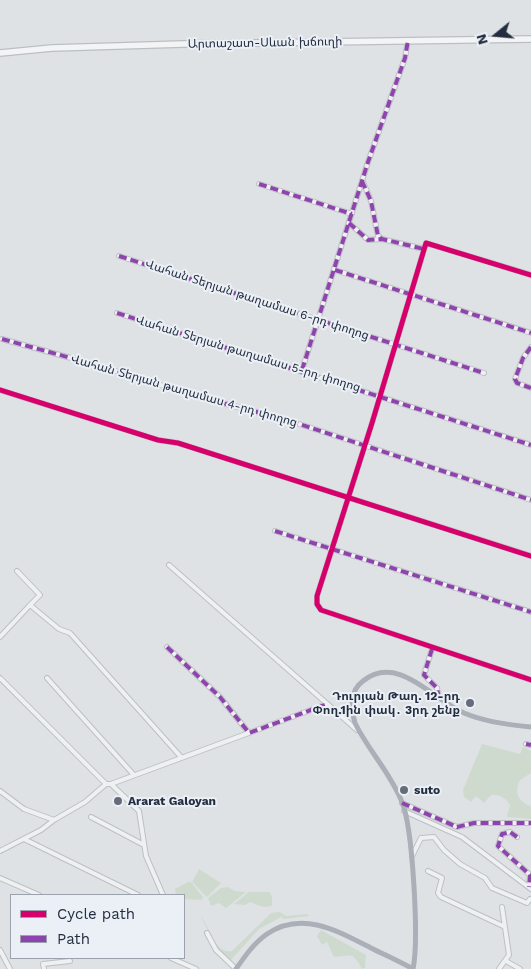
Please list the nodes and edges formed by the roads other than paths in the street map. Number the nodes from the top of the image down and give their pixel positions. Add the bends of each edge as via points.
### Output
1 (531, 39) edge
2 (408, 40) junction
3 (0, 53) edge
4 (362, 181) junction
5 (259, 184) dead end
6 (352, 214) junction
7 (349, 223) junction
8 (382, 239) junction
9 (424, 249) junction
10 (119, 256) dead end
11 (335, 270) junction
12 (531, 275) edge
13 (411, 294) junction
14 (117, 313) dead end
15 (318, 320) junction
16 (531, 333) edge
17 (2, 339) dead end
18 (396, 344) junction
19 (531, 347) edge
20 (302, 370) junction
21 (484, 374) dead end
22 (531, 388) edge
23 (0, 390) edge
24 (380, 396) junction
25 (531, 445) edge
26 (364, 447) junction
27 (349, 496) junction
28 (531, 500) edge
29 (275, 531) dead end
30 (332, 548) junction
31 (531, 556) edge
32 (169, 565) dead end
33 (17, 571) dead end
34 (30, 605) junction
35 (531, 612) edge
36 (0, 637) edge
37 (167, 647) dead end
38 (432, 649) junction
39 (0, 678) edge
40 (47, 678) dead end
41 (531, 680) edge
42 (439, 698) junction
43 (327, 704) junction
44 (531, 728) edge
45 (359, 732) junction
46 (249, 733) junction
47 (182, 757) junction
48 (133, 774) junction
49 (109, 784) junction
50 (0, 791) edge
51 (402, 803) junction
52 (404, 811) junction
53 (91, 817) dead end
54 (54, 820) junction
55 (531, 823) edge
56 (517, 837) dead end
57 (24, 839) junction
58 (144, 846) junction
59 (0, 851) edge
60 (411, 858) junction
61 (428, 871) dead end
62 (0, 878) edge
63 (530, 888) edge
64 (37, 894) edge
65 (136, 894) edge
66 (163, 894) edge
67 (530, 899) dead end
68 (502, 907) dead end
69 (504, 926) junction
70 (207, 933) dead end
71 (0, 950) edge
72 (178, 959) edge
73 (70, 961) dead end
74 (506, 961) junction
75 (10, 969) edge
76 (44, 969) edge
77 (196, 969) edge
78 (236, 969) edge
79 (413, 969) edge
80 (499, 969) edge
81 (520, 969) edge

1 - 2 main road, Արտաշատ-Սևան խճուղի
2 - 3 main road, Արտաշատ-Սևան խճուղի via 72,47
2 - 4 street via 405,58
4 - 6 street
4 - 8 street via 371,201 378,236
5 - 6 street
6 - 7 street
7 - 8 street via 368,240
7 - 11 street
8 - 9 street
9 - 12 street via 426,244
9 - 13 street
10 - 15 street, Վահան Տերյան թաղամաս 6-րդ փողոց
11 - 13 street
11 - 15 street
13 - 16 street
13 - 18 street
14 - 20 street, Վահան Տերյան թաղամաս 5-րդ փողոց
15 - 18 street, Վահան Տերյան թաղամաս 6-րդ փողոց
15 - 20 street
17 - 26 street, Վահան Տերյան թաղամաս 4-րդ փողոց via 287,420
18 - 21 street, Վահան Տերյան թաղամաս 6-րդ փողոց
18 - 24 street
19 - 22 street via 515,379
20 - 24 street, Վահան Տերյան թաղամաս 5-րդ փողոց
23 - 27 street
24 - 25 street, Վահան Տերյան թաղամաս 5-րդ փողոց
24 - 26 street
26 - 27 street
26 - 28 street, Վահան Տերյան թաղամաս 4-րդ փողոց
27 - 30 street
27 - 31 street
29 - 30 street
30 - 35 street
30 - 38 street via 317,596 321,610
32 - 43 street
33 - 34 street via 40,595
34 - 36 street
34 - 47 street via 59,629 70,633
37 - 46 street via 220,697
38 - 41 street
38 - 42 street via 424,675 437,688
39 - 49 street
40 - 48 street
42 - 44 main road via 476,718
42 - 45 main road via 411,678 390,672 373,674 360,683 352,697 352,712
43 - 45 street
43 - 46 street
45 - 51 main road via 382,763
46 - 47 street
47 - 48 street
48 - 49 street
49 - 54 street
49 - 58 street via 139,811
50 - 54 street via 24,809
51 - 52 main road
51 - 55 street via 457,827 474,822
52 - 60 main road
52 - 63 street via 462,837
53 - 58 street
54 - 57 street
56 - 63 street via 510,832 502,834 498,846 530,875
57 - 59 street
57 - 65 street
58 - 66 street
60 - 67 street via 421,838 434,837 444,850 460,864 485,878 492,888 527,903
60 - 79 main road
61 - 69 street via 442,878 440,897
62 - 64 street
68 - 69 street
69 - 74 street via 509,955
70 - 78 street via 216,950
71 - 75 street
72 - 77 street
73 - 76 street via 43,964
74 - 80 street
74 - 81 street
78 - 79 main road via 266,935 284,925 299,922 318,924 350,936

